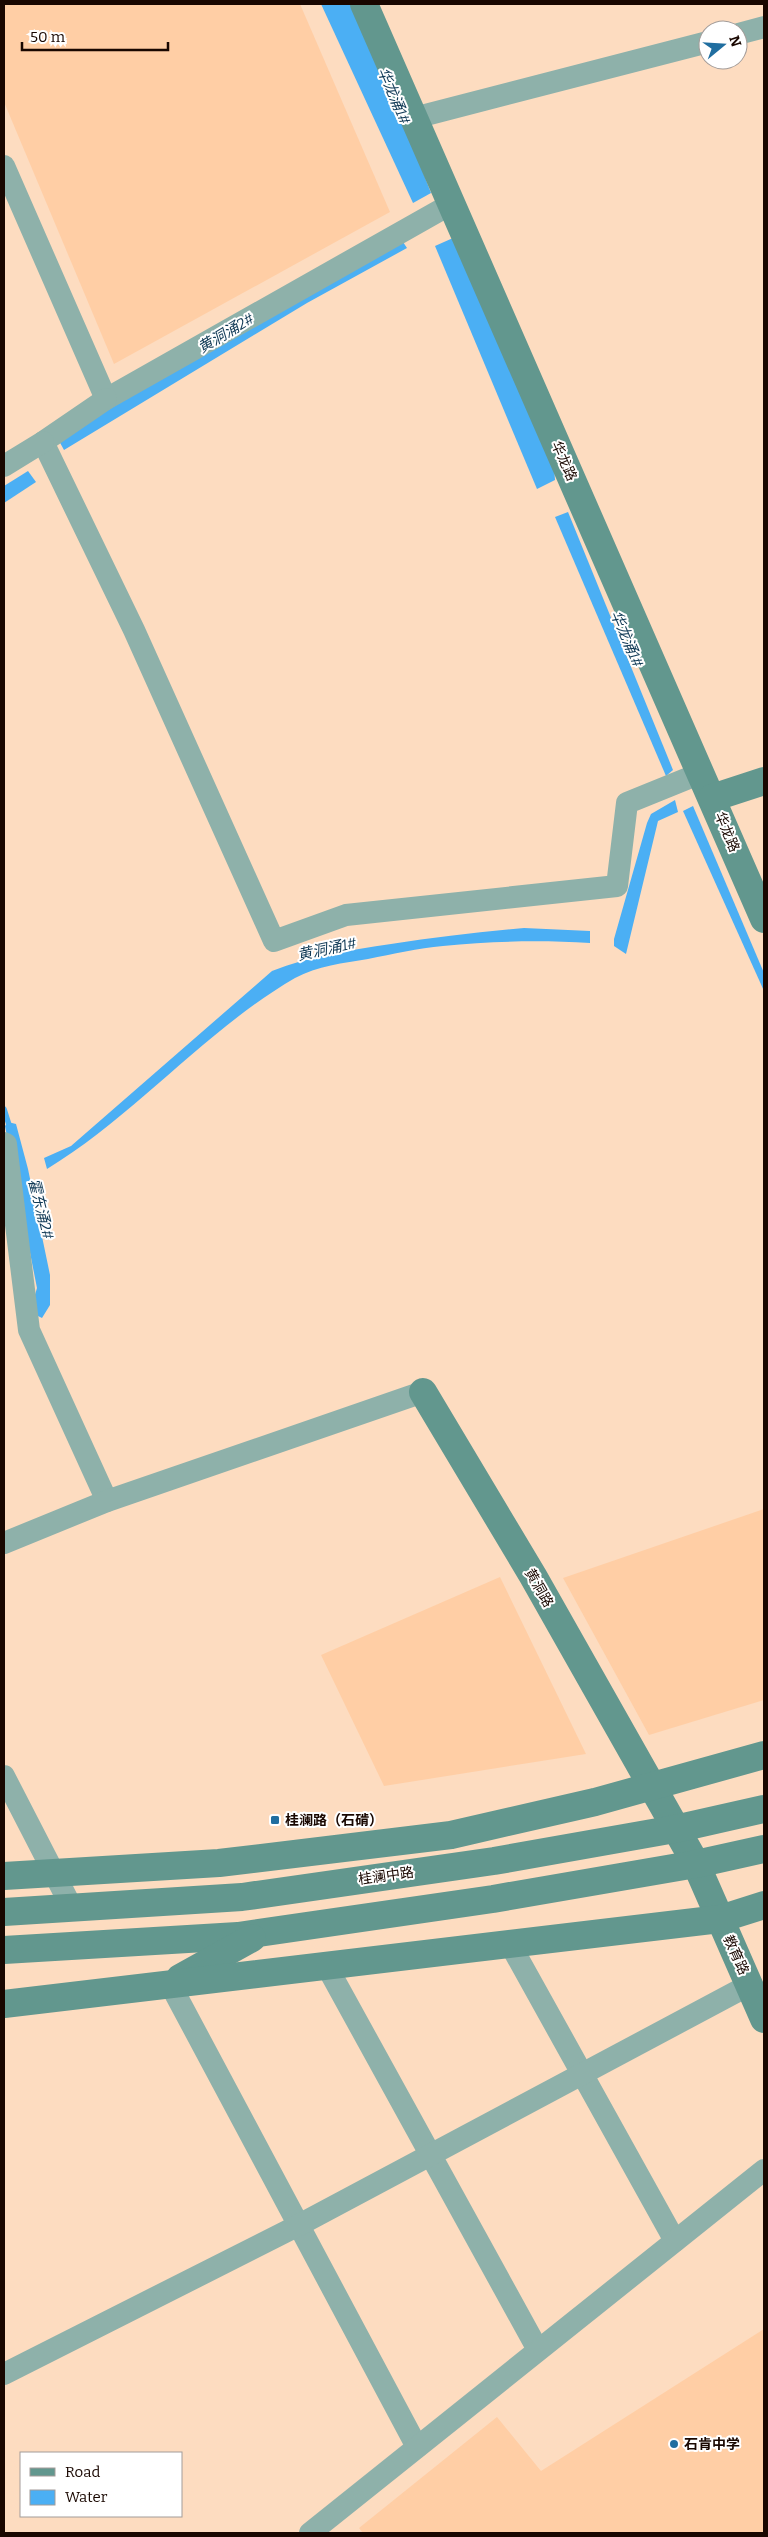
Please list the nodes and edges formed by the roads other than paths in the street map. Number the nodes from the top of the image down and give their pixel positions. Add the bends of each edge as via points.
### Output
1 (364, 4) edge
2 (764, 28) edge
3 (748, 32) edge
4 (698, 45) edge
5 (414, 118) junction
6 (4, 166) edge
7 (451, 204) junction
8 (106, 398) junction
9 (43, 442) junction
10 (4, 466) edge
11 (764, 781) edge
12 (707, 785) junction
13 (764, 919) edge
14 (4, 1143) edge
15 (422, 1392) joint
16 (107, 1501) junction
17 (4, 1543) edge
18 (764, 1755) edge
19 (4, 1776) edge
20 (652, 1786) junction
21 (764, 1808) edge
22 (675, 1828) junction
23 (764, 1849) edge
24 (696, 1864) junction
25 (53, 1873) junction
26 (4, 1876) edge
27 (764, 1905) edge
28 (72, 1908) junction
29 (4, 1912) edge
30 (720, 1919) junction
31 (260, 1933) junction
32 (510, 1944) junction
33 (4, 1950) edge
34 (326, 1965) junction
35 (170, 1984) junction
36 (749, 1985) junction
37 (4, 2004) edge
38 (764, 2019) edge
39 (582, 2074) junction
40 (431, 2154) junction
41 (764, 2170) edge
42 (299, 2225) junction
43 (675, 2241) junction
44 (538, 2350) junction
45 (4, 2374) edge
46 (417, 2447) junction
47 (310, 2533) edge

1 - 5 main road, 华龙路
2 - 3 street
4 - 5 street
5 - 7 main road, 华龙路
6 - 8 street
7 - 8 street
7 - 12 main road, 华龙路
8 - 9 street
9 - 10 street
9 - 12 street via 134,630 274,941 346,915 617,886 627,803
11 - 12 main road
12 - 13 main road, 华龙路
14 - 16 street via 29,1330
15 - 16 street
15 - 20 main road, 黄洞路 via 533,1576
16 - 17 street
18 - 20 main road
19 - 25 street
20 - 22 main road, 黄洞路
20 - 25 main road via 451,1835 219,1863
21 - 22 main road, 桂澜中路
22 - 24 main road, 黄洞路
22 - 28 main road, 桂澜中路 via 494,1860 242,1897
23 - 24 main road
24 - 30 main road, 教育路
24 - 31 main road via 493,1899
25 - 26 main road
25 - 28 street
27 - 30 main road
28 - 29 main road, 桂澜中路
30 - 32 main road
30 - 36 main road, 教育路
31 - 33 main road
31 - 35 main road
32 - 34 main road
32 - 39 street
34 - 35 main road
34 - 40 street
35 - 37 main road
35 - 42 street
36 - 38 main road, 教育路
36 - 39 street
39 - 40 street
39 - 43 street
40 - 42 street
40 - 44 street
41 - 43 street
42 - 45 street
42 - 46 street
43 - 44 street
44 - 46 street
46 - 47 street

